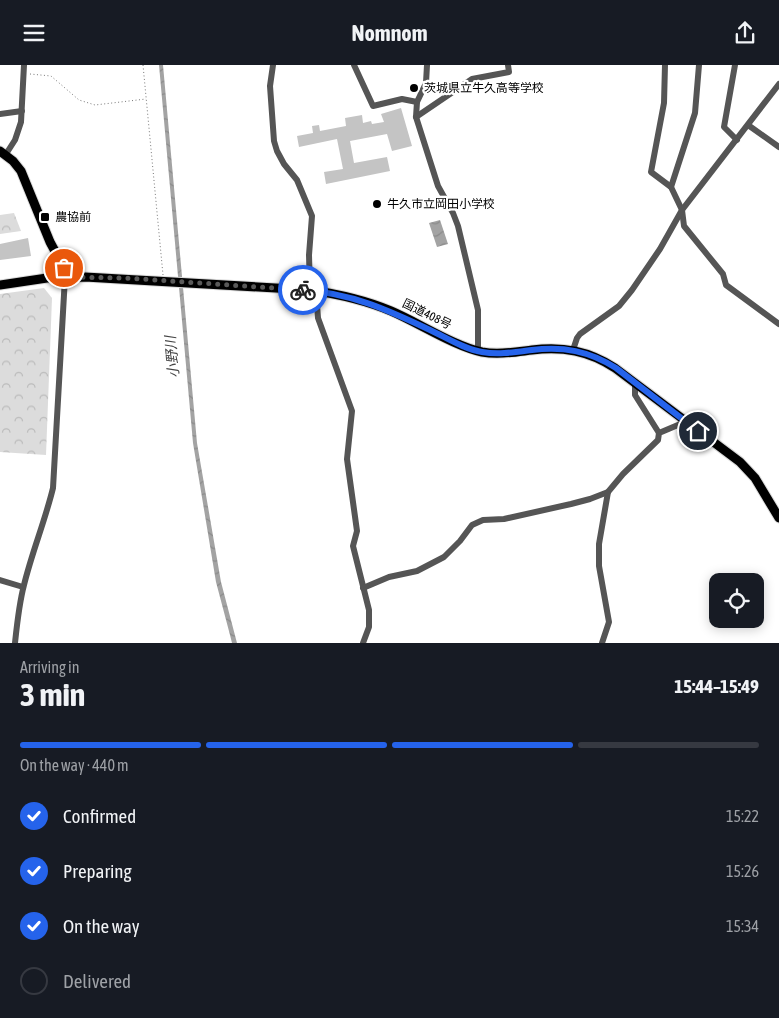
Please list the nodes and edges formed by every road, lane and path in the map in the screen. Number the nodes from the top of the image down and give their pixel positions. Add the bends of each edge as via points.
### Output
1 (24, 65) edge
2 (143, 65) edge
3 (273, 65) edge
4 (354, 65) edge
5 (427, 65) edge
6 (508, 65) edge
7 (664, 65) edge
8 (699, 65) edge
9 (735, 65) edge
10 (24, 74) junction
11 (779, 85) edge
12 (147, 99) junction
13 (417, 101) junction
14 (22, 111) junction
15 (0, 114) edge
16 (416, 117) junction
17 (748, 125) junction
18 (737, 140) junction
19 (779, 147) edge
20 (3, 152) edge
21 (671, 187) junction
22 (682, 210) junction
23 (65, 277) junction
24 (164, 281) junction
25 (0, 285) edge
26 (313, 291) junction
27 (779, 324) edge
28 (573, 350) junction
29 (478, 351) junction
30 (635, 382) junction
31 (685, 422) junction
32 (659, 433) junction
33 (608, 492) junction
34 (779, 518) edge
35 (0, 580) edge
36 (23, 587) junction
37 (363, 587) junction
38 (14, 643) edge
39 (363, 643) edge
40 (602, 643) edge

1 - 10 street
2 - 12 path
3 - 26 street via 270,86 274,141 284,164 297,180 312,216 309,255
4 - 13 street via 374,106 402,99
5 - 13 street via 426,83
6 - 16 street via 509,72 472,79
7 - 21 street via 664,103 651,172
8 - 21 street via 695,113
9 - 18 street via 724,127
10 - 12 path via 51,76 79,100 96,105
10 - 14 street
11 - 17 street
12 - 24 path
13 - 16 street
14 - 15 street
14 - 20 street via 18,134
16 - 29 street via 432,172 453,213 463,245 478,310
17 - 18 street
17 - 19 street
18 - 22 street
20 - 23 highway via 21,171 64,268
21 - 22 street
22 - 27 street via 684,226 723,274 726,285
22 - 28 street via 632,290 619,306 577,338
23 - 24 highway, 国道408号
23 - 25 highway, 国道408号
23 - 36 street via 53,488
24 - 26 highway, 国道408号
26 - 29 highway, 国道408号 via 371,303
26 - 37 street via 318,317 352,411 347,459 357,531 353,546
28 - 29 highway, 国道408号
28 - 30 highway, 国道408号 via 605,361
30 - 31 highway, 国道408号
30 - 32 street via 635,395
31 - 32 street
31 - 34 highway, 国道408号 via 748,470
32 - 33 street via 658,440
33 - 37 street via 571,504 504,519 483,520 472,525 444,557 417,571
33 - 40 street via 599,544 599,566 609,622
35 - 36 street
36 - 38 street
37 - 39 street via 369,610 369,627

